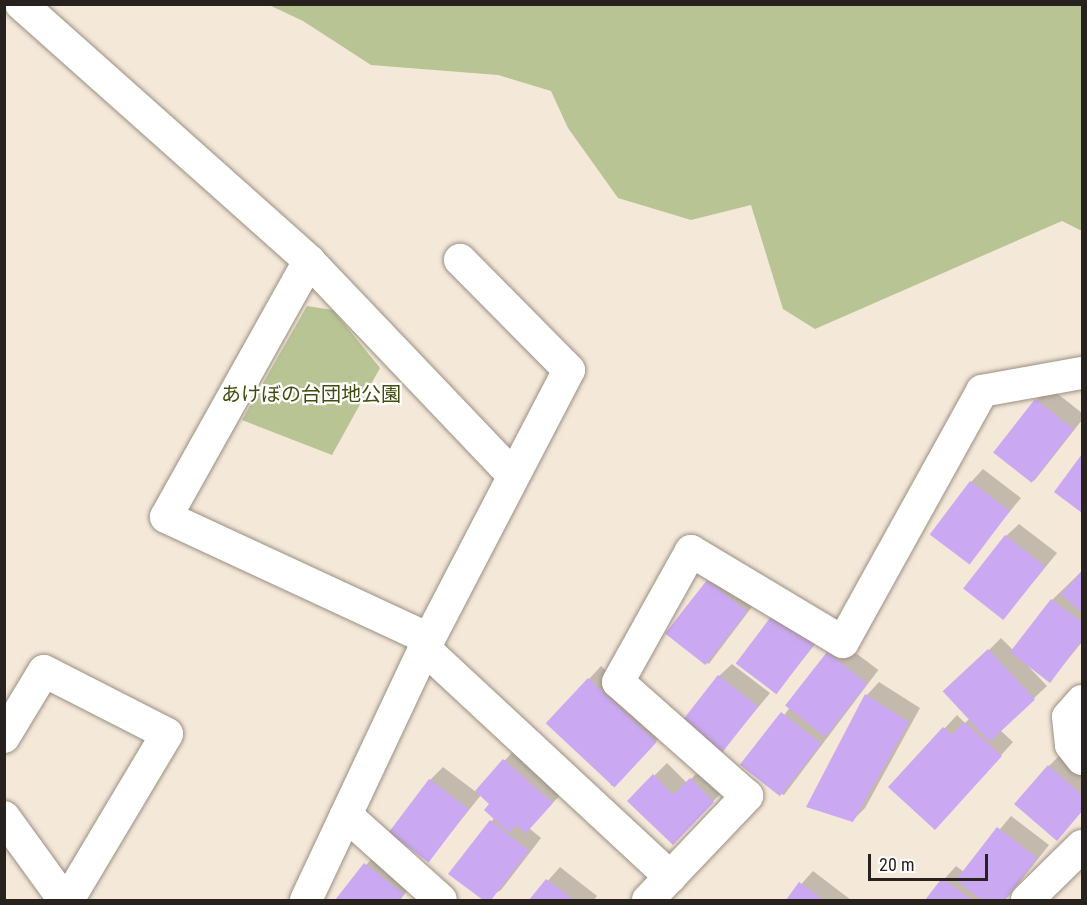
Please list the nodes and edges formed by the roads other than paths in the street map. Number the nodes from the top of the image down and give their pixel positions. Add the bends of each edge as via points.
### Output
1 (21, 4) edge
2 (460, 260) dead end
3 (309, 261) junction
4 (1083, 373) edge
5 (512, 474) junction
6 (427, 644) junction
7 (1083, 700) edge
8 (4, 737) edge
9 (1083, 759) edge
10 (346, 815) junction
11 (4, 817) edge
12 (1083, 846) edge
13 (670, 877) junction
14 (66, 900) edge
15 (306, 900) edge
16 (441, 900) edge
17 (648, 900) edge
18 (1028, 900) edge

1 - 3 street
2 - 5 street via 569,370
3 - 5 street
3 - 6 street via 166,517
4 - 13 street via 982,391 843,642 691,551 618,682 747,796
5 - 6 street
6 - 10 street
6 - 13 street
7 - 9 street via 1068,717 1071,745
8 - 14 street via 44,671 167,734
10 - 15 street
10 - 16 street
11 - 14 street
12 - 18 street
13 - 17 street

